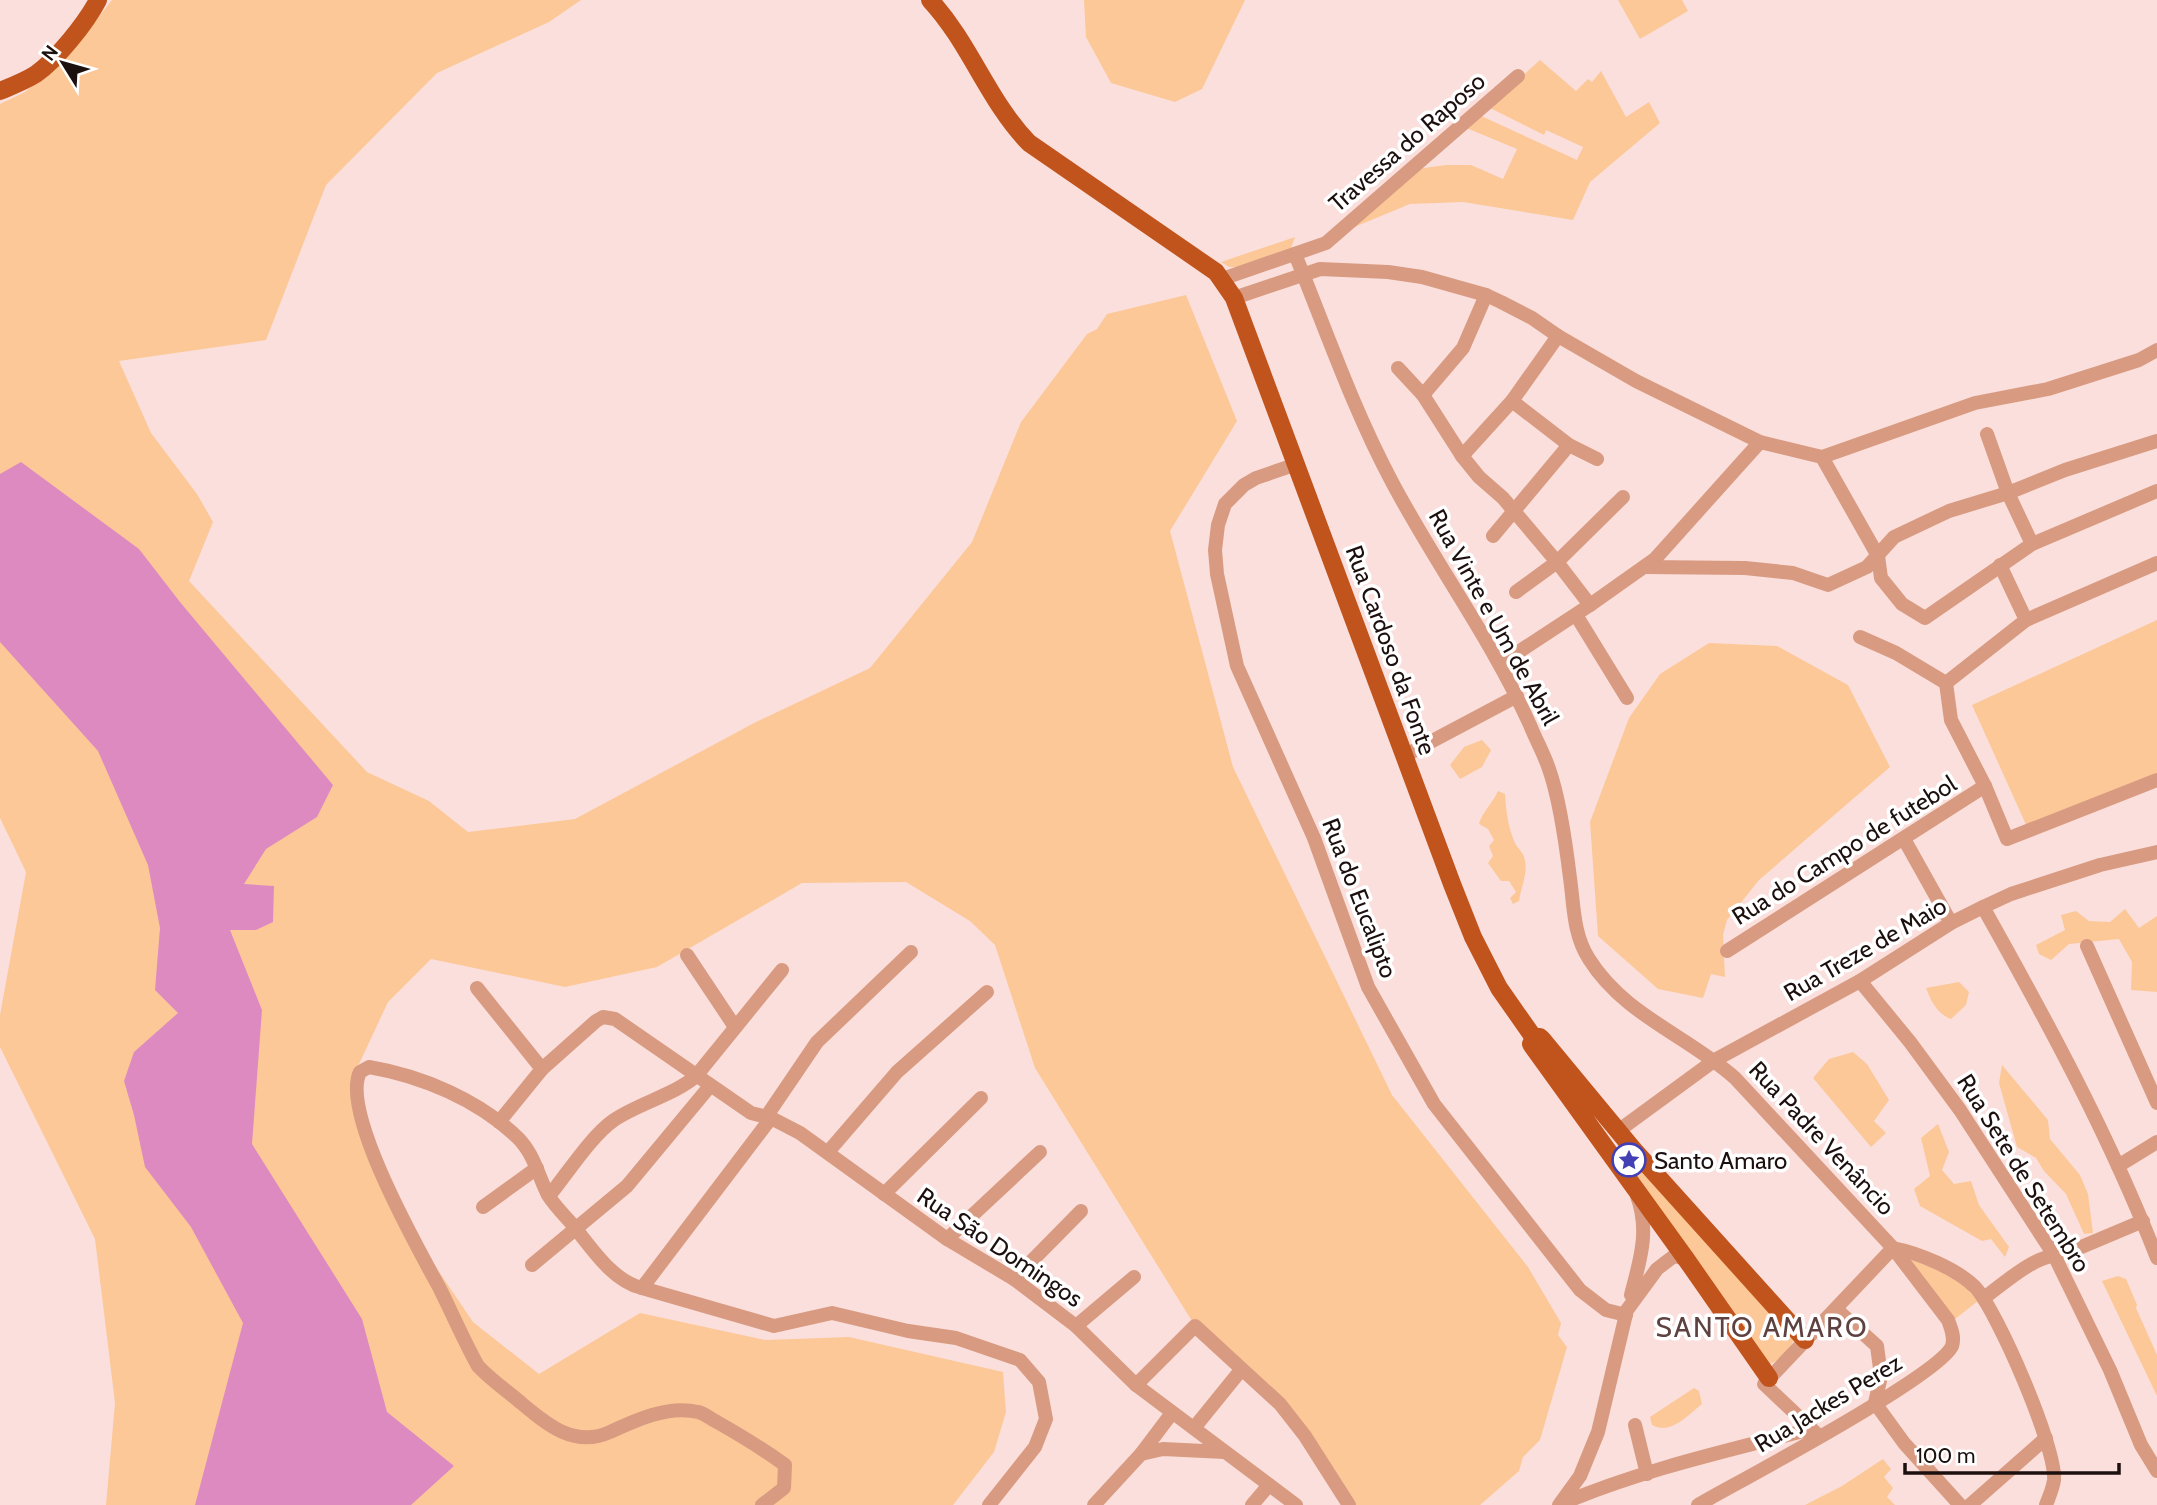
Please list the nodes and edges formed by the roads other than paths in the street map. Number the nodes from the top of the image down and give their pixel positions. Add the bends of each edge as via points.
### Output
1 (97, 0) edge
2 (930, 0) edge
3 (1518, 76) dead end
4 (0, 91) edge
5 (1295, 254) junction
6 (1304, 275) junction
7 (1219, 276) junction
8 (1486, 295) junction
9 (1234, 298) junction
10 (1558, 336) junction
11 (2157, 349) edge
12 (1398, 368) dead end
13 (1423, 395) junction
14 (1512, 401) junction
15 (1987, 434) dead end
16 (2157, 441) edge
17 (1760, 442) junction
18 (1569, 445) junction
19 (1462, 456) junction
20 (1822, 457) junction
21 (1597, 459) dead end
22 (1297, 464) junction
23 (2157, 491) edge
24 (2008, 493) junction
25 (1623, 497) dead end
26 (1513, 512) junction
27 (1493, 536) dead end
28 (2032, 544) junction
29 (1878, 556) junction
30 (1557, 562) junction
31 (2157, 563) edge
32 (2000, 565) junction
33 (1644, 567) junction
34 (1516, 592) dead end
35 (1590, 605) junction
36 (1576, 615) junction
37 (2026, 620) junction
38 (1860, 637) dead end
39 (1500, 664) junction
40 (1946, 682) junction
41 (1517, 696) junction
42 (1627, 698) dead end
43 (1404, 756) junction
44 (2157, 780) edge
45 (1985, 786) junction
46 (1905, 839) junction
47 (2157, 852) edge
48 (1983, 907) junction
49 (1951, 923) junction
50 (2087, 946) dead end
51 (1727, 951) dead end
52 (911, 952) dead end
53 (687, 955) dead end
54 (782, 970) dead end
55 (1860, 981) junction
56 (477, 988) dead end
57 (987, 992) dead end
58 (735, 1027) junction
59 (1534, 1038) junction
60 (1715, 1060) junction
61 (542, 1069) junction
62 (696, 1076) junction
63 (710, 1086) junction
64 (981, 1098) dead end
65 (2157, 1103) edge
66 (769, 1117) junction
67 (499, 1122) junction
68 (1618, 1131) junction
69 (2157, 1142) edge
70 (1602, 1143) junction
71 (828, 1152) junction
72 (1040, 1152) dead end
73 (2118, 1166) junction
74 (537, 1168) junction
75 (1634, 1187) junction
76 (884, 1195) junction
77 (549, 1196) junction
78 (484, 1207) dead end
79 (1081, 1211) dead end
80 (2143, 1221) junction
81 (575, 1228) junction
82 (947, 1239) junction
83 (1893, 1248) junction
84 (2054, 1255) junction
85 (2157, 1258) edge
86 (1686, 1259) junction
87 (532, 1265) dead end
88 (1134, 1277) dead end
89 (1014, 1279) junction
90 (642, 1288) junction
91 (1983, 1298) junction
92 (1836, 1309) junction
93 (1626, 1313) junction
94 (1948, 1320) joint
95 (1076, 1326) junction
96 (1805, 1340) junction
97 (1241, 1370) junction
98 (1769, 1378) junction
99 (1136, 1385) junction
100 (1875, 1403) junction
101 (1172, 1413) junction
102 (1635, 1425) dead end
103 (1194, 1428) junction
104 (1815, 1433) junction
105 (2046, 1438) junction
106 (1225, 1452) junction
107 (1141, 1454) junction
108 (2157, 1471) edge
109 (1647, 1474) junction
110 (1269, 1485) junction
111 (762, 1505) edge
112 (989, 1505) edge
113 (1094, 1505) edge
114 (1252, 1505) edge
115 (1296, 1505) edge
116 (1349, 1505) edge
117 (1560, 1505) edge
118 (1698, 1505) edge
119 (1961, 1505) edge
120 (1970, 1505) edge
121 (2046, 1505) edge

1 - 4 main road via 51,60 36,74
2 - 7 main road via 955,30 1003,112 1028,144
3 - 5 street, Travessa do Raposo via 1325,243
5 - 6 street, Rua Vinte e Um de Abril
5 - 7 street
6 - 8 street via 1337,268 1388,272
6 - 9 street
6 - 39 street, Rua Vinte e Um de Abril via 1392,482
7 - 9 main road, Rua Cardoso da Fonte
8 - 10 street
8 - 13 street via 1463,348
9 - 22 main road, Rua Cardoso da Fonte
10 - 14 street
10 - 17 street via 1636,381
11 - 20 street via 2139,360 2087,377 1975,403
12 - 13 street
13 - 19 street
14 - 18 street
14 - 19 street
15 - 24 street
16 - 24 street
17 - 20 street
17 - 33 street
18 - 21 street
18 - 26 street
19 - 26 street
20 - 29 street
22 - 43 main road, Rua Cardoso da Fonte
22 - 93 street, Rua do Eucalipto via 1244,485 1225,504 1218,524 1217,575 1237,666 1314,838 1368,987 1434,1104 1580,1290 1606,1310
23 - 28 street
24 - 28 street
24 - 29 street via 1949,512 1894,537
25 - 30 street
26 - 27 street
26 - 30 street
28 - 32 street
29 - 32 street via 1881,579 1902,604 1925,618
29 - 33 street via 1867,567 1828,585 1793,573 1745,568
30 - 34 street
30 - 35 street
31 - 37 street
32 - 37 street
33 - 35 street
35 - 36 street
36 - 39 street
36 - 42 street
37 - 40 street
38 - 40 street
39 - 41 street, Rua Vinte e Um de Abril
40 - 45 street via 1951,720
41 - 43 street
41 - 60 street, Rua Vinte e Um de Abril via 1550,769 1574,919 1589,959 1641,1014
43 - 59 main road, Rua Cardoso da Fonte via 1473,937 1499,988
44 - 45 street via 2007,839
45 - 46 street, Rua do Campo de futebol
46 - 49 street
46 - 51 street, Rua do Campo de futebol
47 - 48 street, Rua Treze de Maio via 2100,865
48 - 49 street, Rua Treze de Maio
48 - 73 street via 2057,1039
49 - 55 street, Rua Treze de Maio
50 - 65 street
52 - 66 street via 817,1042
53 - 58 street
54 - 58 street
55 - 60 street, Rua Treze de Maio
55 - 84 street, Rua Sete de Setembro via 1960,1110
56 - 61 street
57 - 71 street via 897,1072
58 - 62 street
59 - 68 main road, Rua Cardoso da Fonte via 1542,1039
59 - 70 main road, Rua Cardoso da Fonte via 1531,1044
60 - 68 street, Rua Treze de Maio
60 - 83 street, Rua Padre Venâncio
61 - 62 street, Rua São Domingos via 596,1021 610,1017
61 - 67 street
62 - 63 street, Rua São Domingos
62 - 77 street via 606,1126
63 - 66 street, Rua São Domingos via 751,1114
63 - 81 street via 628,1186
64 - 76 street
66 - 71 street, Rua São Domingos
66 - 90 street
67 - 74 street via 518,1139
67 - 111 street via 405,1074 369,1067 358,1077 362,1121 375,1157 478,1366 538,1419 561,1432 595,1436 635,1419 670,1411 699,1412 785,1465 784,1488
68 - 70 main road
68 - 96 main road, Rua Cardoso da Fonte
69 - 73 street
70 - 75 main road, Rua Cardoso da Fonte
71 - 76 street, Rua São Domingos
72 - 82 street
73 - 80 street
74 - 77 street
74 - 78 street
75 - 86 main road, Rua Cardoso da Fonte
75 - 93 street via 1644,1217 1645,1239
76 - 82 street, Rua São Domingos
77 - 81 street
79 - 89 street
80 - 84 street
80 - 85 street
81 - 87 street
81 - 90 street via 612,1271
82 - 89 street, Rua São Domingos
83 - 91 street, Rua Padre Venâncio via 1910,1251 1966,1279
83 - 92 street, Rua Padre Venâncio
83 - 94 street, Rua Padre Venâncio
84 - 91 street via 2037,1261
84 - 108 street, Rua Sete de Setembro
86 - 93 street via 1674,1256 1662,1264
86 - 98 main road, Rua Cardoso da Fonte
88 - 95 street
89 - 95 street, Rua São Domingos
90 - 112 street via 774,1326 832,1314 956,1338 1020,1360 1039,1382 1046,1419 1035,1447
91 - 105 street, Rua Padre Venâncio
92 - 96 street
92 - 100 street via 1877,1346 1881,1376
93 - 117 street via 1598,1432 1580,1476
94 - 100 street, Rua Jackes Perez via 1953,1332 1946,1354
95 - 99 street, Rua São Domingos
96 - 98 street
97 - 99 street via 1195,1326
97 - 103 street
97 - 116 street via 1280,1404
98 - 104 street, Rua Cardoso da Fonte via 1764,1384
99 - 101 street, Rua São Domingos
100 - 104 street, Rua Jackes Perez
100 - 119 street via 1904,1443
101 - 103 street, Rua São Domingos
101 - 107 street
102 - 109 street
103 - 106 street, Rua São Domingos
104 - 109 street via 1677,1463
104 - 118 street, Rua Jackes Perez
105 - 120 street
105 - 121 street, Rua Padre Venâncio via 2054,1479
106 - 107 street via 1163,1449
106 - 110 street, Rua São Domingos
107 - 113 street
109 - 117 street
110 - 114 street
110 - 115 street, Rua São Domingos

